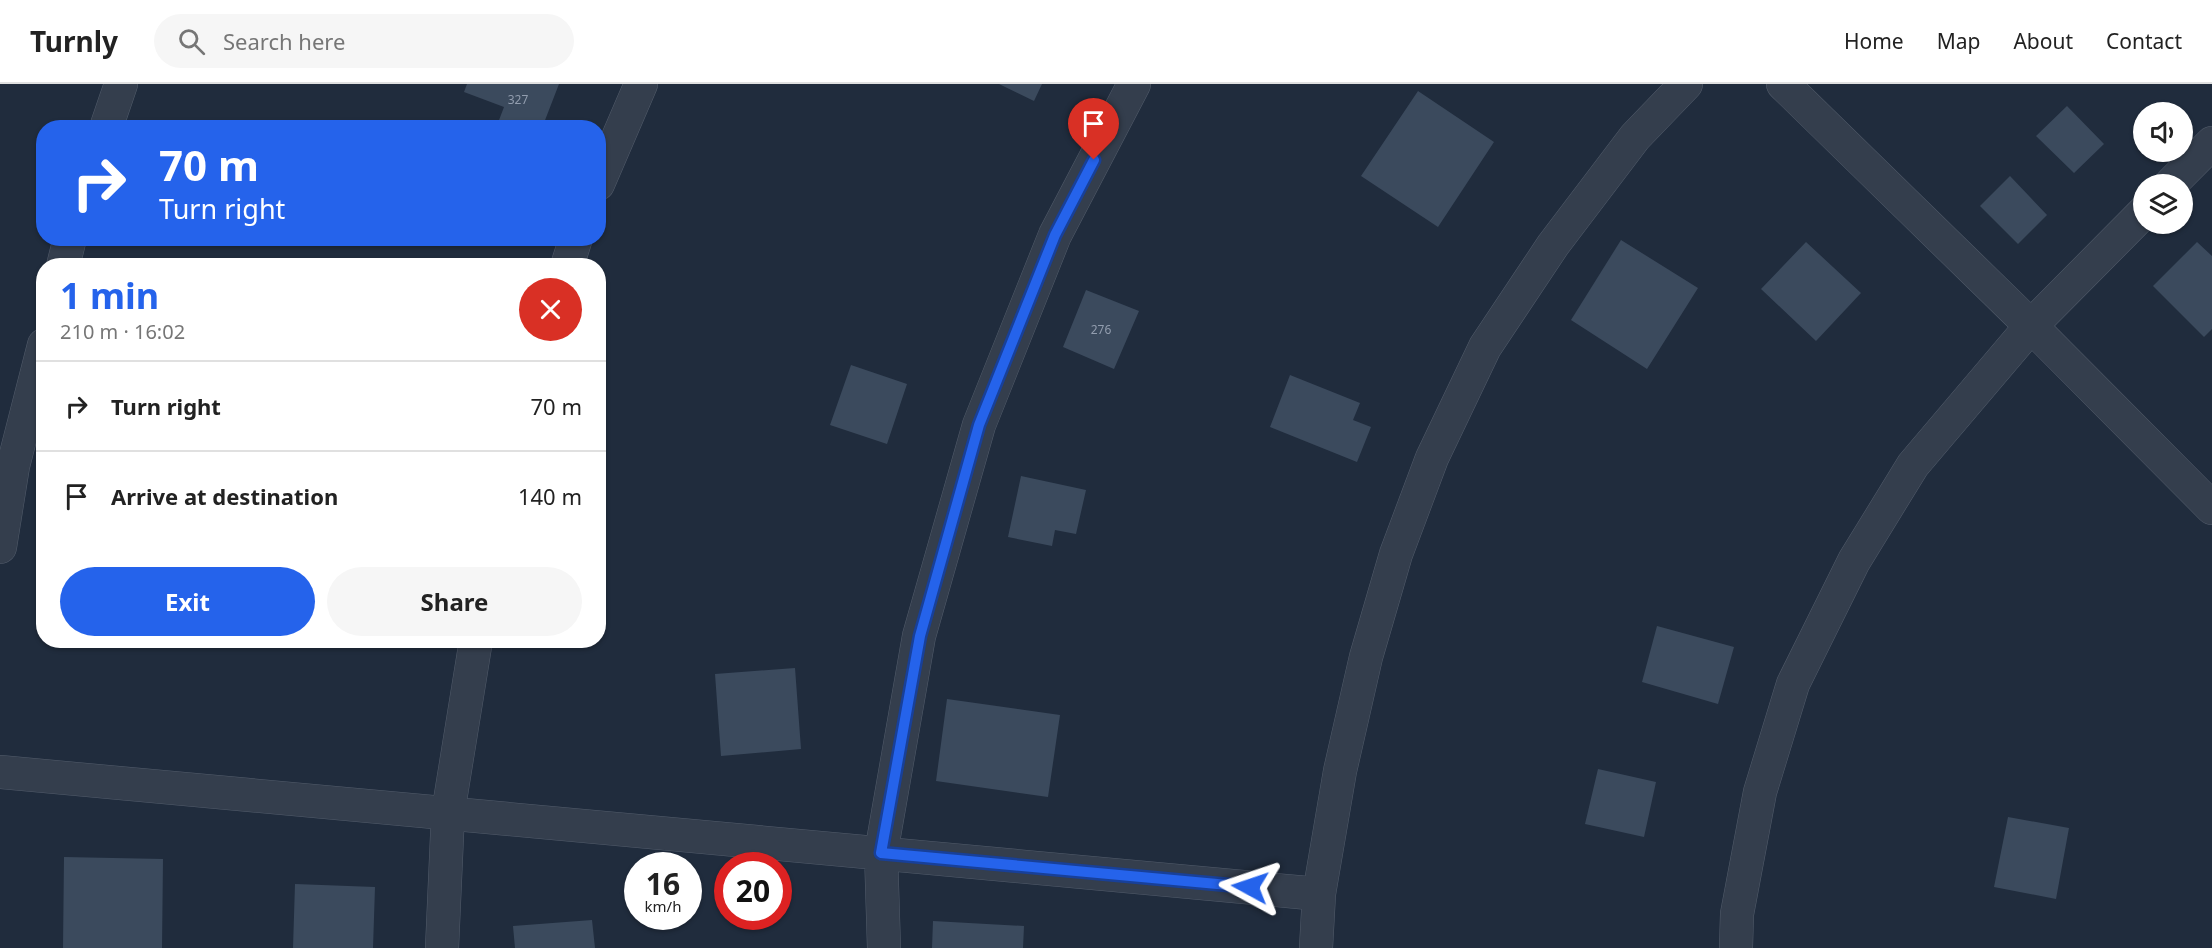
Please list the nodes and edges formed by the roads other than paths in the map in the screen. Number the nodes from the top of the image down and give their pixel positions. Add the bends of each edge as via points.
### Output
1 (121, 84) edge
2 (641, 84) edge
3 (1134, 84) edge
4 (1686, 84) edge
5 (1783, 84) edge
6 (109, 120) edge
7 (2212, 143) edge
8 (606, 165) edge
9 (2181, 174) edge
10 (2133, 223) edge
11 (2031, 326) junction
12 (36, 376) edge
13 (2212, 508) edge
14 (0, 547) edge
15 (475, 648) edge
16 (0, 772) edge
17 (448, 813) junction
18 (881, 853) junction
19 (1319, 894) junction
20 (442, 948) edge
21 (884, 948) edge
22 (1316, 948) edge
23 (1736, 948) edge

1 - 6 lane
2 - 8 lane
3 - 18 lane via 1055,235 979,425 920,636
4 - 19 lane via 1635,137 1553,245 1485,347 1432,458 1396,554 1366,657 1340,771
5 - 11 lane
7 - 9 lane
10 - 11 lane
11 - 13 lane
11 - 23 lane via 1912,465 1854,561 1793,684 1760,792 1737,914
12 - 14 lane via 13,466
15 - 17 lane
16 - 17 lane
17 - 18 lane
17 - 20 lane
18 - 19 lane
18 - 21 lane
19 - 22 lane

